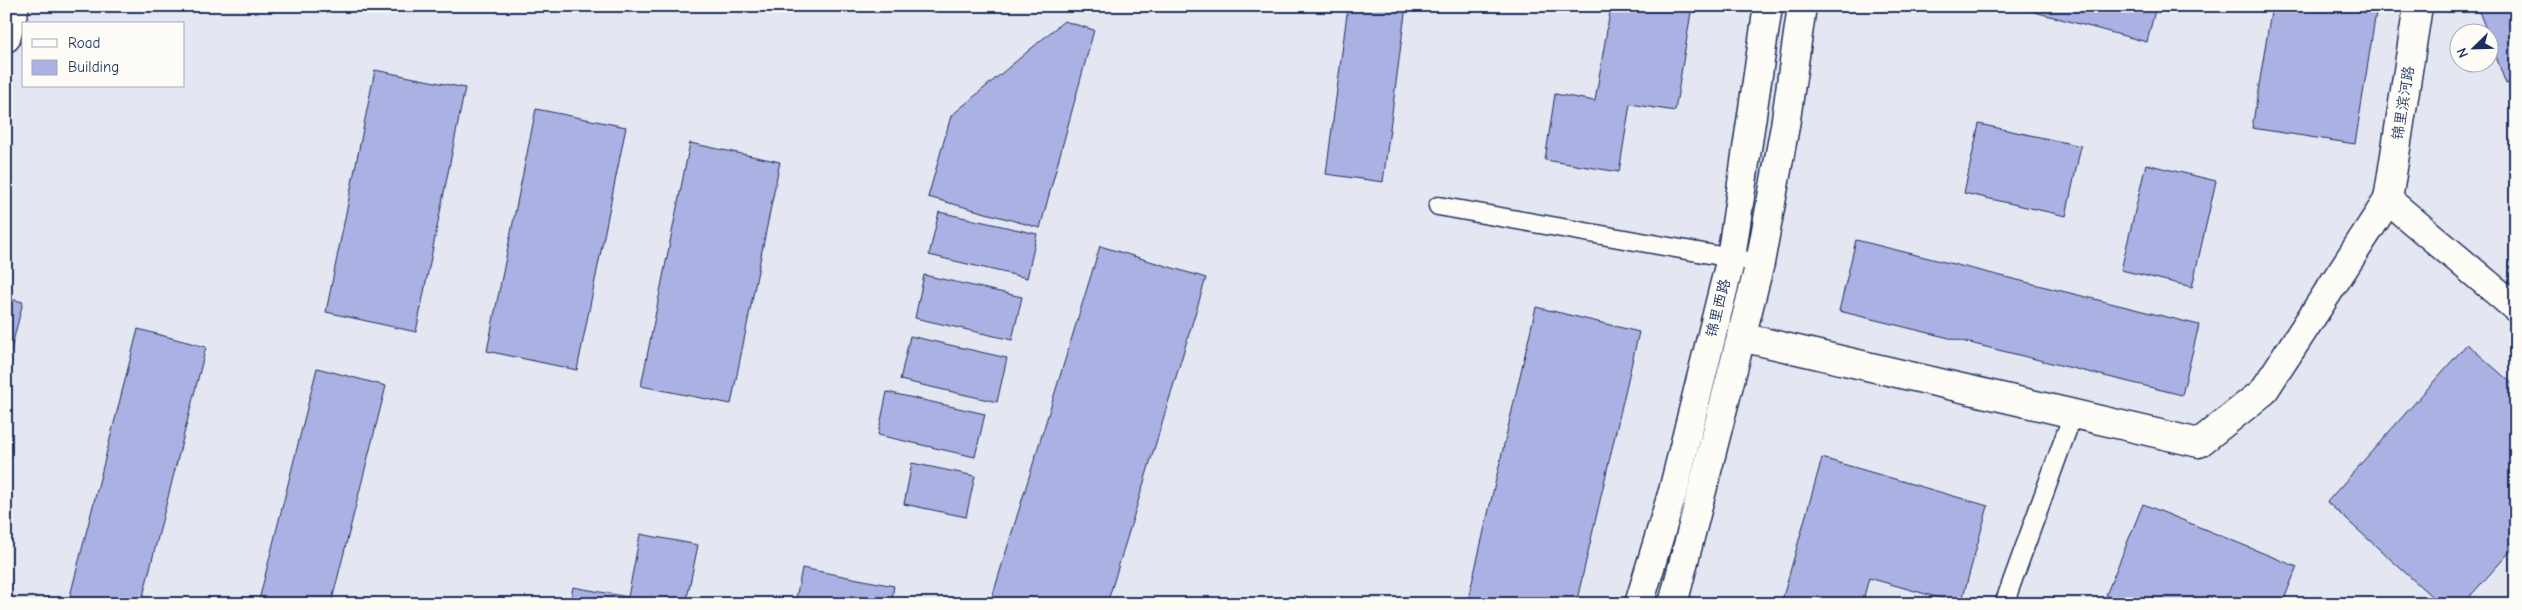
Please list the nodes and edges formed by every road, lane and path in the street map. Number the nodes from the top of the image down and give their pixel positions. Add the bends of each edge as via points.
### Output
1 (15, 6) edge
2 (1768, 6) edge
3 (1802, 6) edge
4 (2418, 6) edge
5 (6, 38) edge
6 (2388, 200) junction
7 (1438, 206) dead end
8 (1731, 258) junction
9 (1760, 263) junction
10 (2516, 308) edge
11 (1741, 337) junction
12 (2073, 414) junction
13 (1639, 604) edge
14 (1674, 604) edge
15 (2004, 604) edge

1 - 5 main road
2 - 8 main road, 锦里西路
3 - 9 main road, 锦里西路
4 - 6 main road, 锦里滨河路
6 - 10 main road
6 - 12 main road via 2263,392 2199,443
7 - 8 lane
8 - 9 lane
8 - 13 main road, 锦里西路 via 1672,491
9 - 11 main road, 锦里西路
11 - 12 main road
11 - 14 main road, 锦里西路
12 - 15 lane

